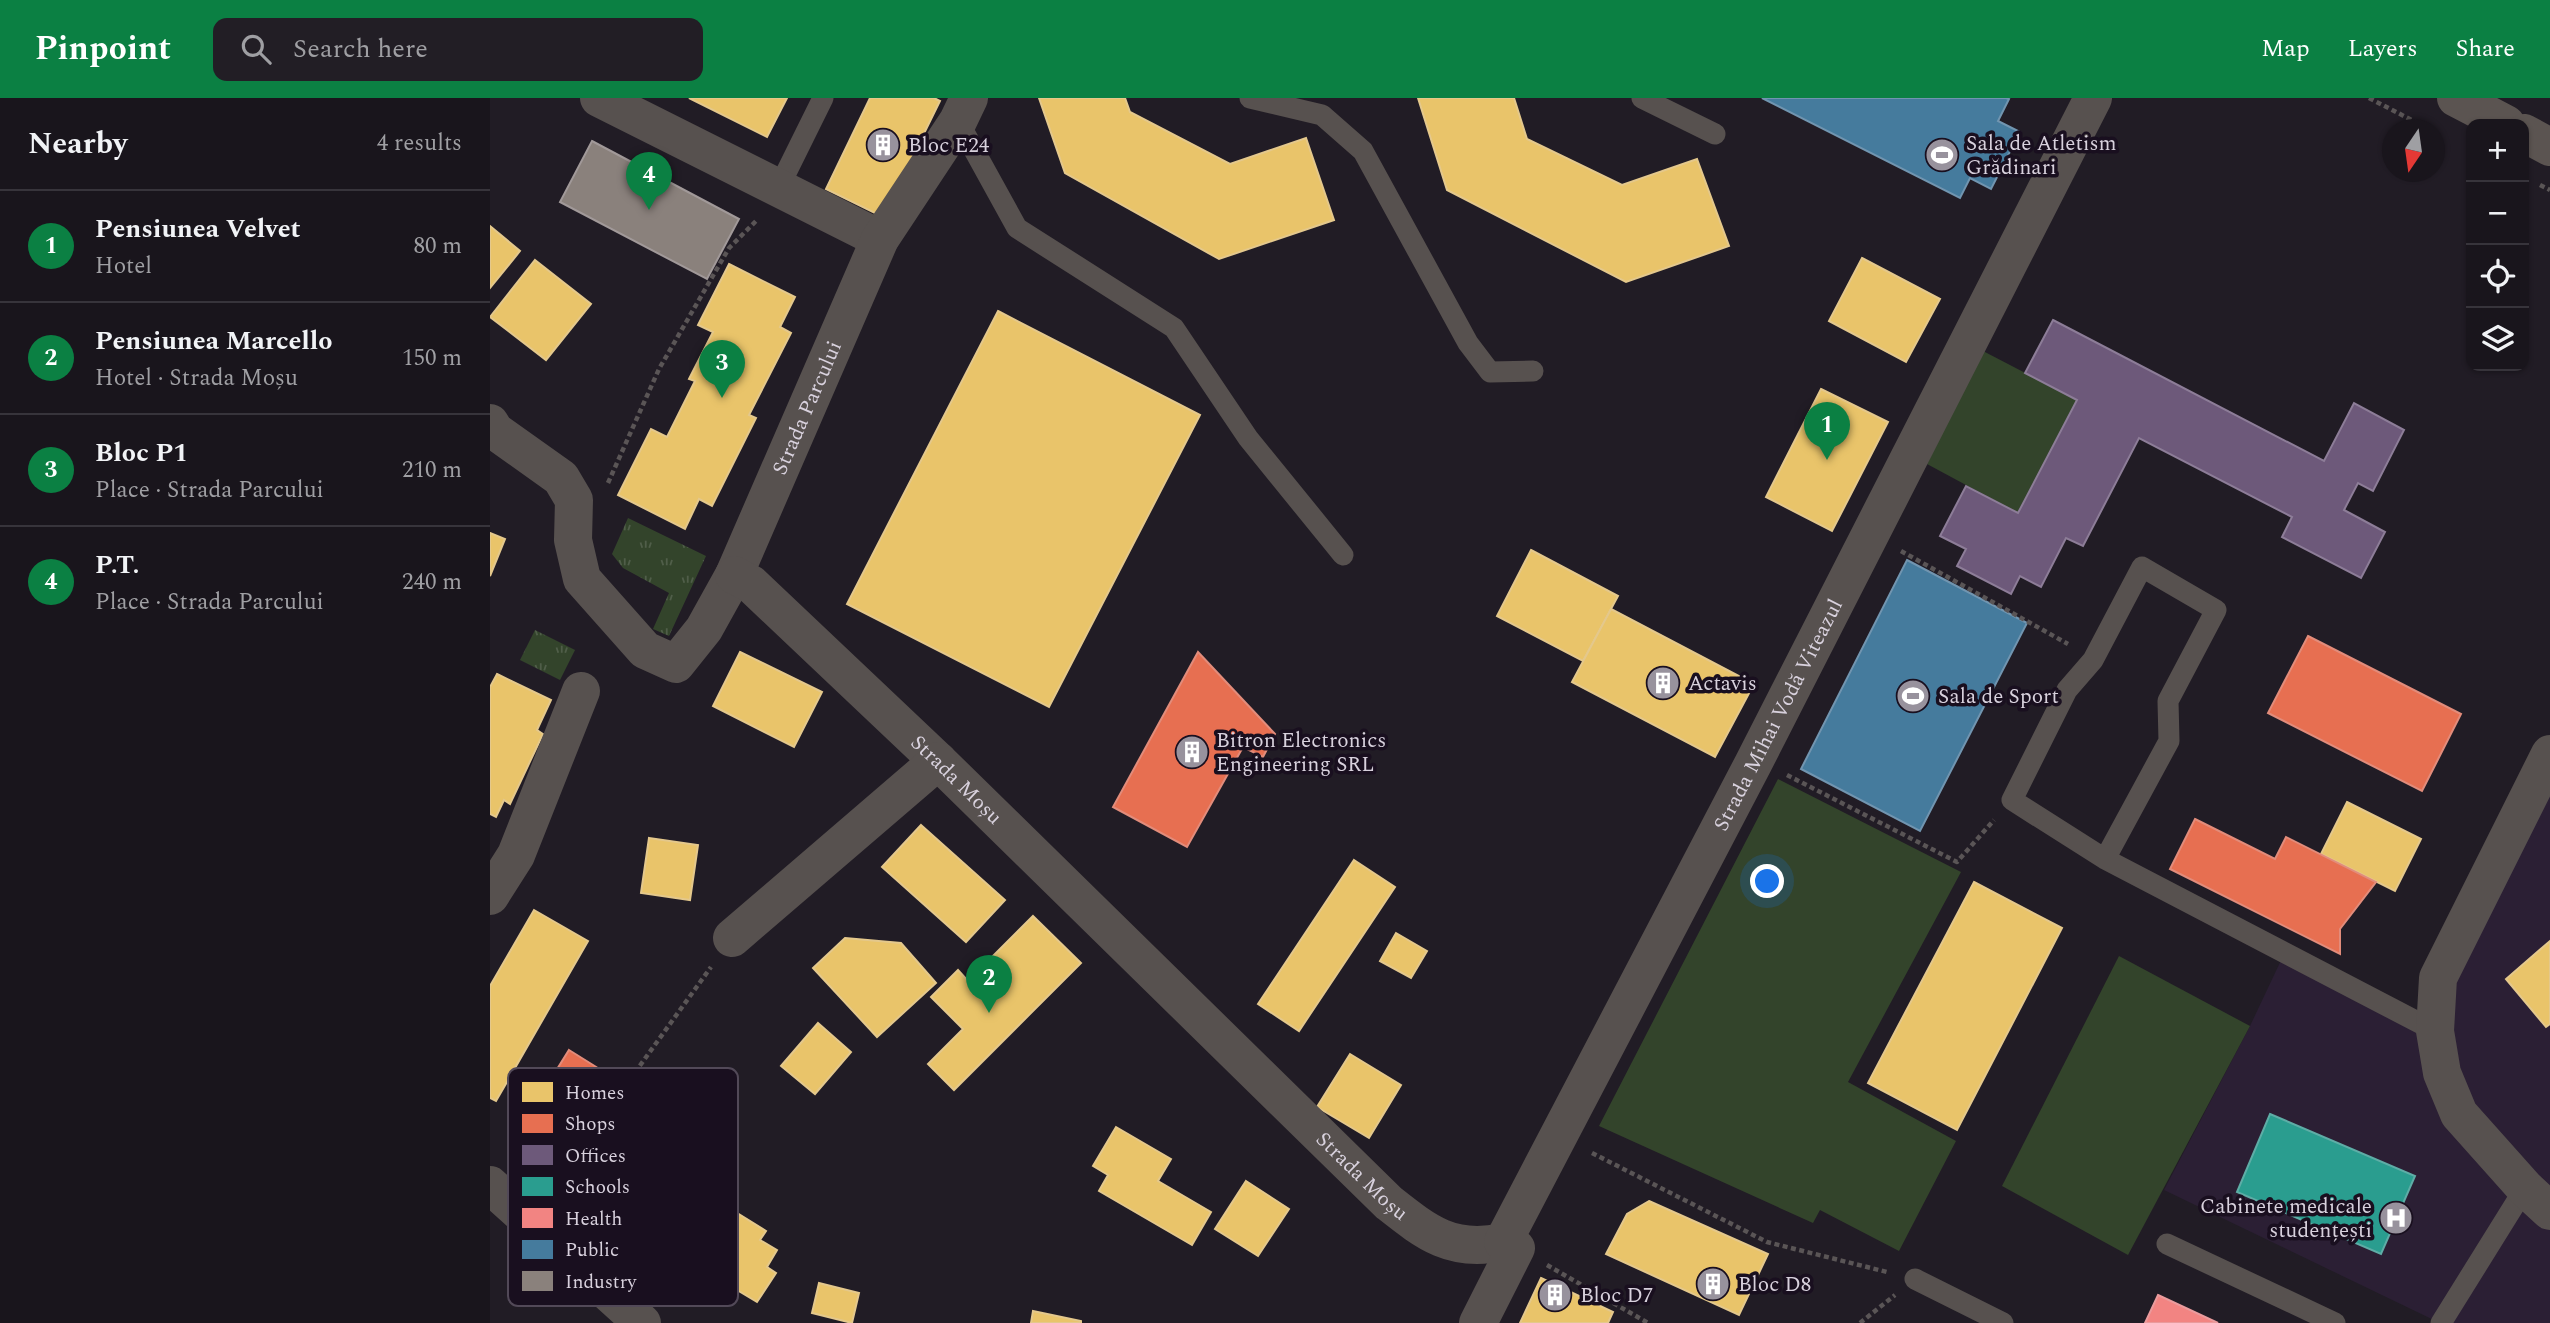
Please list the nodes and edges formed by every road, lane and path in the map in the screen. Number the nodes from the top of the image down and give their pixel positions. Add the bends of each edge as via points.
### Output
1 (598, 98) edge
2 (823, 98) edge
3 (1250, 98) edge
4 (1642, 98) edge
5 (2092, 98) edge
6 (2369, 98) edge
7 (2456, 98) edge
8 (1326, 106) edge
9 (964, 109) edge
10 (2410, 119) edge
11 (2496, 119) edge
12 (1715, 134) dead end
13 (2529, 136) edge
14 (2550, 147) edge
15 (778, 189) junction
16 (880, 239) junction
17 (729, 248) dead end
18 (1533, 371) dead end
19 (492, 429) edge
20 (604, 492) dead end
21 (1902, 552) dead end
22 (1343, 555) dead end
23 (734, 575) junction
24 (2068, 644) dead end
25 (581, 691) dead end
26 (2550, 754) edge
27 (938, 761) junction
28 (1779, 771) dead end
29 (2012, 800) junction
30 (2105, 859) junction
31 (490, 896) edge
32 (732, 938) joint
33 (2435, 1031) junction
34 (638, 1068) edge
35 (1559, 1137) junction
36 (490, 1185) edge
37 (2538, 1200) edge
38 (508, 1201) edge
39 (2167, 1244) dead end
40 (1510, 1245) junction
41 (1915, 1279) junction
42 (623, 1306) edge
43 (642, 1323) edge
44 (1478, 1323) edge
45 (1648, 1323) edge
46 (1860, 1323) edge
47 (2003, 1323) edge
48 (2335, 1323) edge
49 (2441, 1323) edge

1 - 15 street
2 - 15 lane
3 - 8 lane
4 - 12 lane
5 - 35 street, Strada Mihai Vodă Viteazul
6 - 10 path
7 - 11 main road
8 - 18 lane via 1363,151 1468,343 1490,372
9 - 16 street, Strada Parcului
9 - 22 lane via 1017,228 1174,328 1248,438
13 - 14 main road
15 - 16 street
16 - 23 street, Strada Parcului
17 - 20 path via 653,380
19 - 23 street via 561,478 574,500 573,540 582,579 645,650 676,664 704,629
21 - 24 path
23 - 27 street, Strada Moșu via 751,584
25 - 31 street via 516,855
26 - 33 street via 2438,978
27 - 32 street
27 - 40 street, Strada Moșu via 1389,1203 1445,1241
28 - 29 path via 1957,862
29 - 30 lane
29 - 30 lane via 2067,690 2093,660 2142,567 2216,610 2168,701 2169,741
30 - 33 lane
32 - 34 path
33 - 37 street via 2442,1073 2459,1114
35 - 40 street, Strada Mihai Vodă Viteazul
35 - 41 path via 1768,1242
36 - 38 street
37 - 49 lane
39 - 48 lane
40 - 44 street, Strada Mihai Vodă Viteazul
40 - 45 path
41 - 46 path
41 - 47 lane
42 - 43 street

